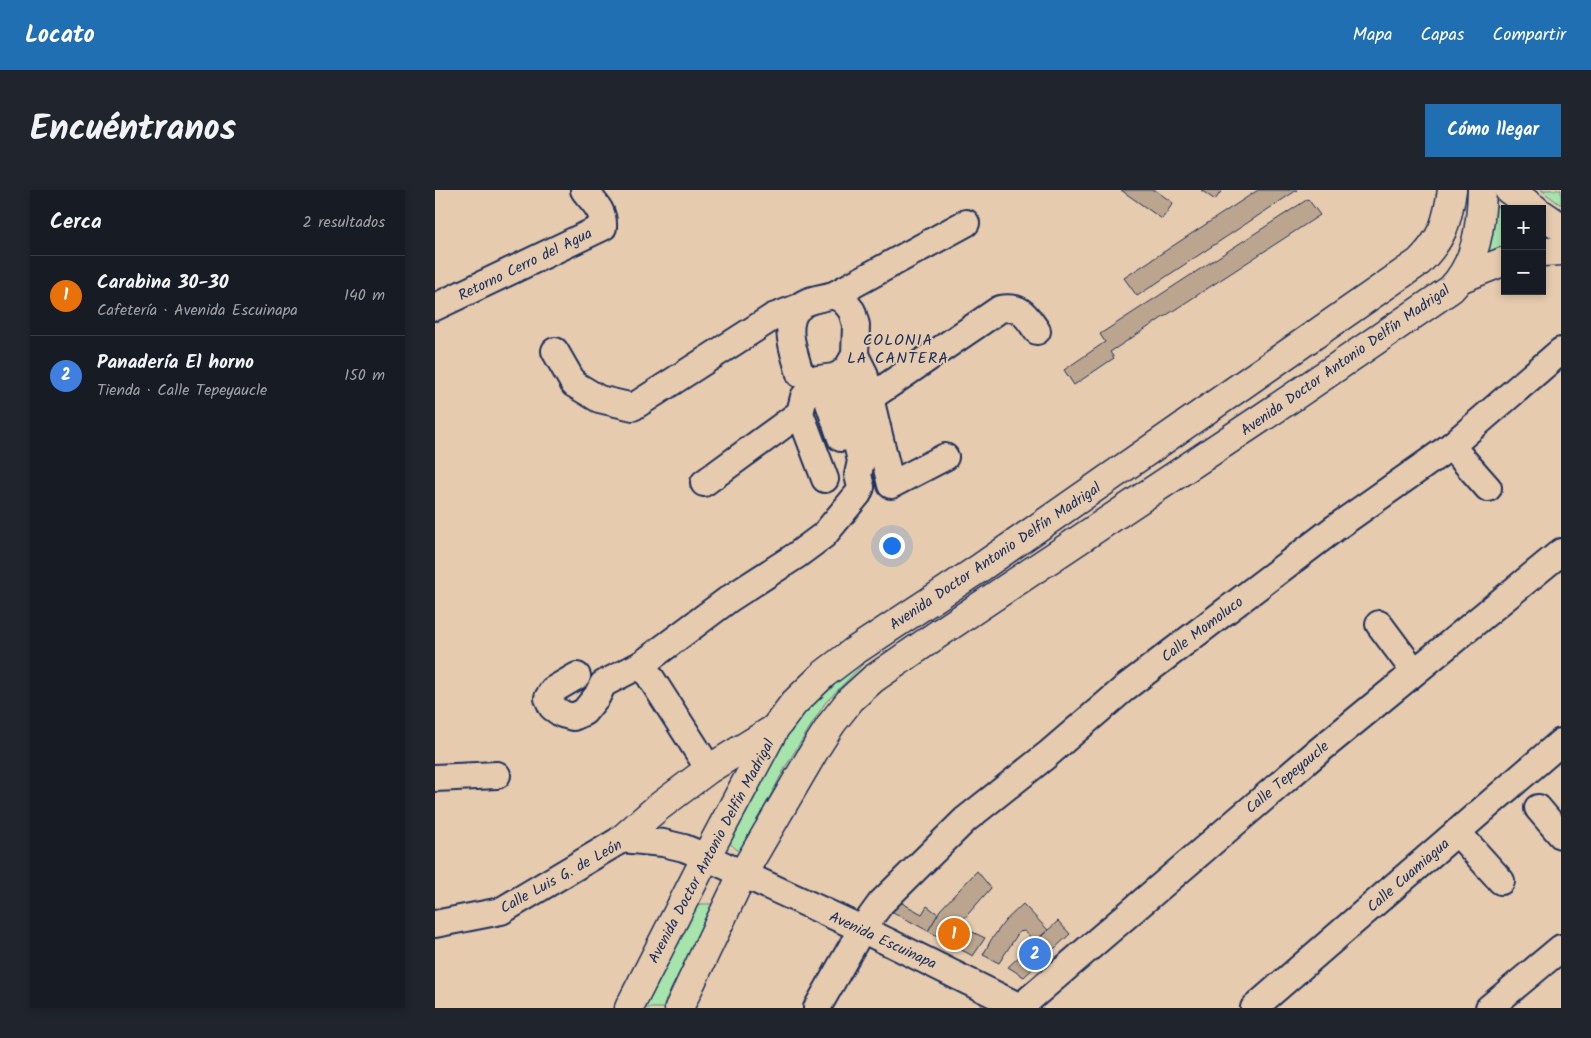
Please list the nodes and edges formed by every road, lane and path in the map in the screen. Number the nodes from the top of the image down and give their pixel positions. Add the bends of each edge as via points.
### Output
1 (584, 190) edge
2 (1452, 190) edge
3 (1482, 190) edge
4 (1509, 190) edge
5 (1530, 205) edge
6 (1546, 217) edge
7 (966, 223) dead end
8 (1561, 227) edge
9 (1561, 251) edge
10 (1546, 252) edge
11 (1501, 263) edge
12 (1462, 278) junction
13 (843, 303) junction
14 (435, 308) edge
15 (788, 318) junction
16 (1037, 331) dead end
17 (555, 351) dead end
18 (1561, 351) edge
19 (832, 381) junction
20 (1451, 446) junction
21 (945, 457) dead end
22 (825, 479) dead end
23 (705, 483) dead end
24 (1488, 488) dead end
25 (1561, 552) edge
26 (1379, 624) dead end
27 (642, 664) junction
28 (1414, 671) junction
29 (577, 676) dead end
30 (775, 728) junction
31 (1561, 742) edge
32 (702, 758) junction
33 (497, 775) dead end
34 (435, 778) edge
35 (1538, 808) dead end
36 (1457, 832) junction
37 (1561, 835) edge
38 (622, 839) junction
39 (706, 857) junction
40 (742, 875) junction
41 (1501, 881) dead end
42 (435, 924) edge
43 (862, 929) junction
44 (1561, 948) edge
45 (1020, 1007) edge
46 (629, 1008) edge
47 (679, 1008) edge
48 (817, 1008) edge
49 (1254, 1008) edge
50 (1489, 1008) edge

1 - 14 street, Retorno Cerro del Agua via 604,217 603,227
2 - 30 main road, Avenida Doctor Antonio Delfín Madrigal via 1443,231 1419,262 977,570 853,652 794,703
3 - 12 main road, Avenida Doctor Antonio Delfín Madrigal via 1477,238
4 - 5 main road
6 - 8 main road
7 - 13 street via 858,283
9 - 10 main road
11 - 12 main road
12 - 40 main road, Avenida Doctor Antonio Delfín Madrigal via 1451,289 1290,399 873,679 832,723
13 - 15 street via 809,302
13 - 19 street via 856,326
15 - 17 street via 633,407 599,399 574,384
15 - 19 street via 791,339
16 - 19 street via 1022,311 1012,307 1000,309
18 - 20 street, Calle Momoluco
19 - 21 street via 893,495
19 - 22 street
19 - 23 street
19 - 27 street via 849,463 861,487 859,494 825,535 729,599
20 - 24 street
20 - 43 street, Calle Momoluco via 1335,528 1125,687 965,820 881,903
25 - 28 street, Calle Tepeyaucle
26 - 28 street
27 - 29 street via 603,684 584,712 573,717 562,714 548,698 553,690
27 - 32 street
28 - 45 street, Calle Tepeyaucle
30 - 32 main road
30 - 39 main road, Avenida Doctor Antonio Delfín Madrigal
31 - 36 street, Calle Cuamiagua
32 - 38 main road via 656,809
33 - 34 street
35 - 37 street
36 - 41 street
36 - 49 street, Calle Cuamiagua
38 - 39 street, Calle Luis G. de León via 663,843
38 - 42 street, Calle Luis G. de León via 501,911
39 - 40 street, Calle Luis G. de León
39 - 46 main road, Avenida Doctor Antonio Delfín Madrigal
40 - 43 street, Avenida Escuinapa
40 - 47 main road, Avenida Doctor Antonio Delfín Madrigal
43 - 45 street, Avenida Escuinapa
43 - 48 street, Calle Momoluco
44 - 50 street

